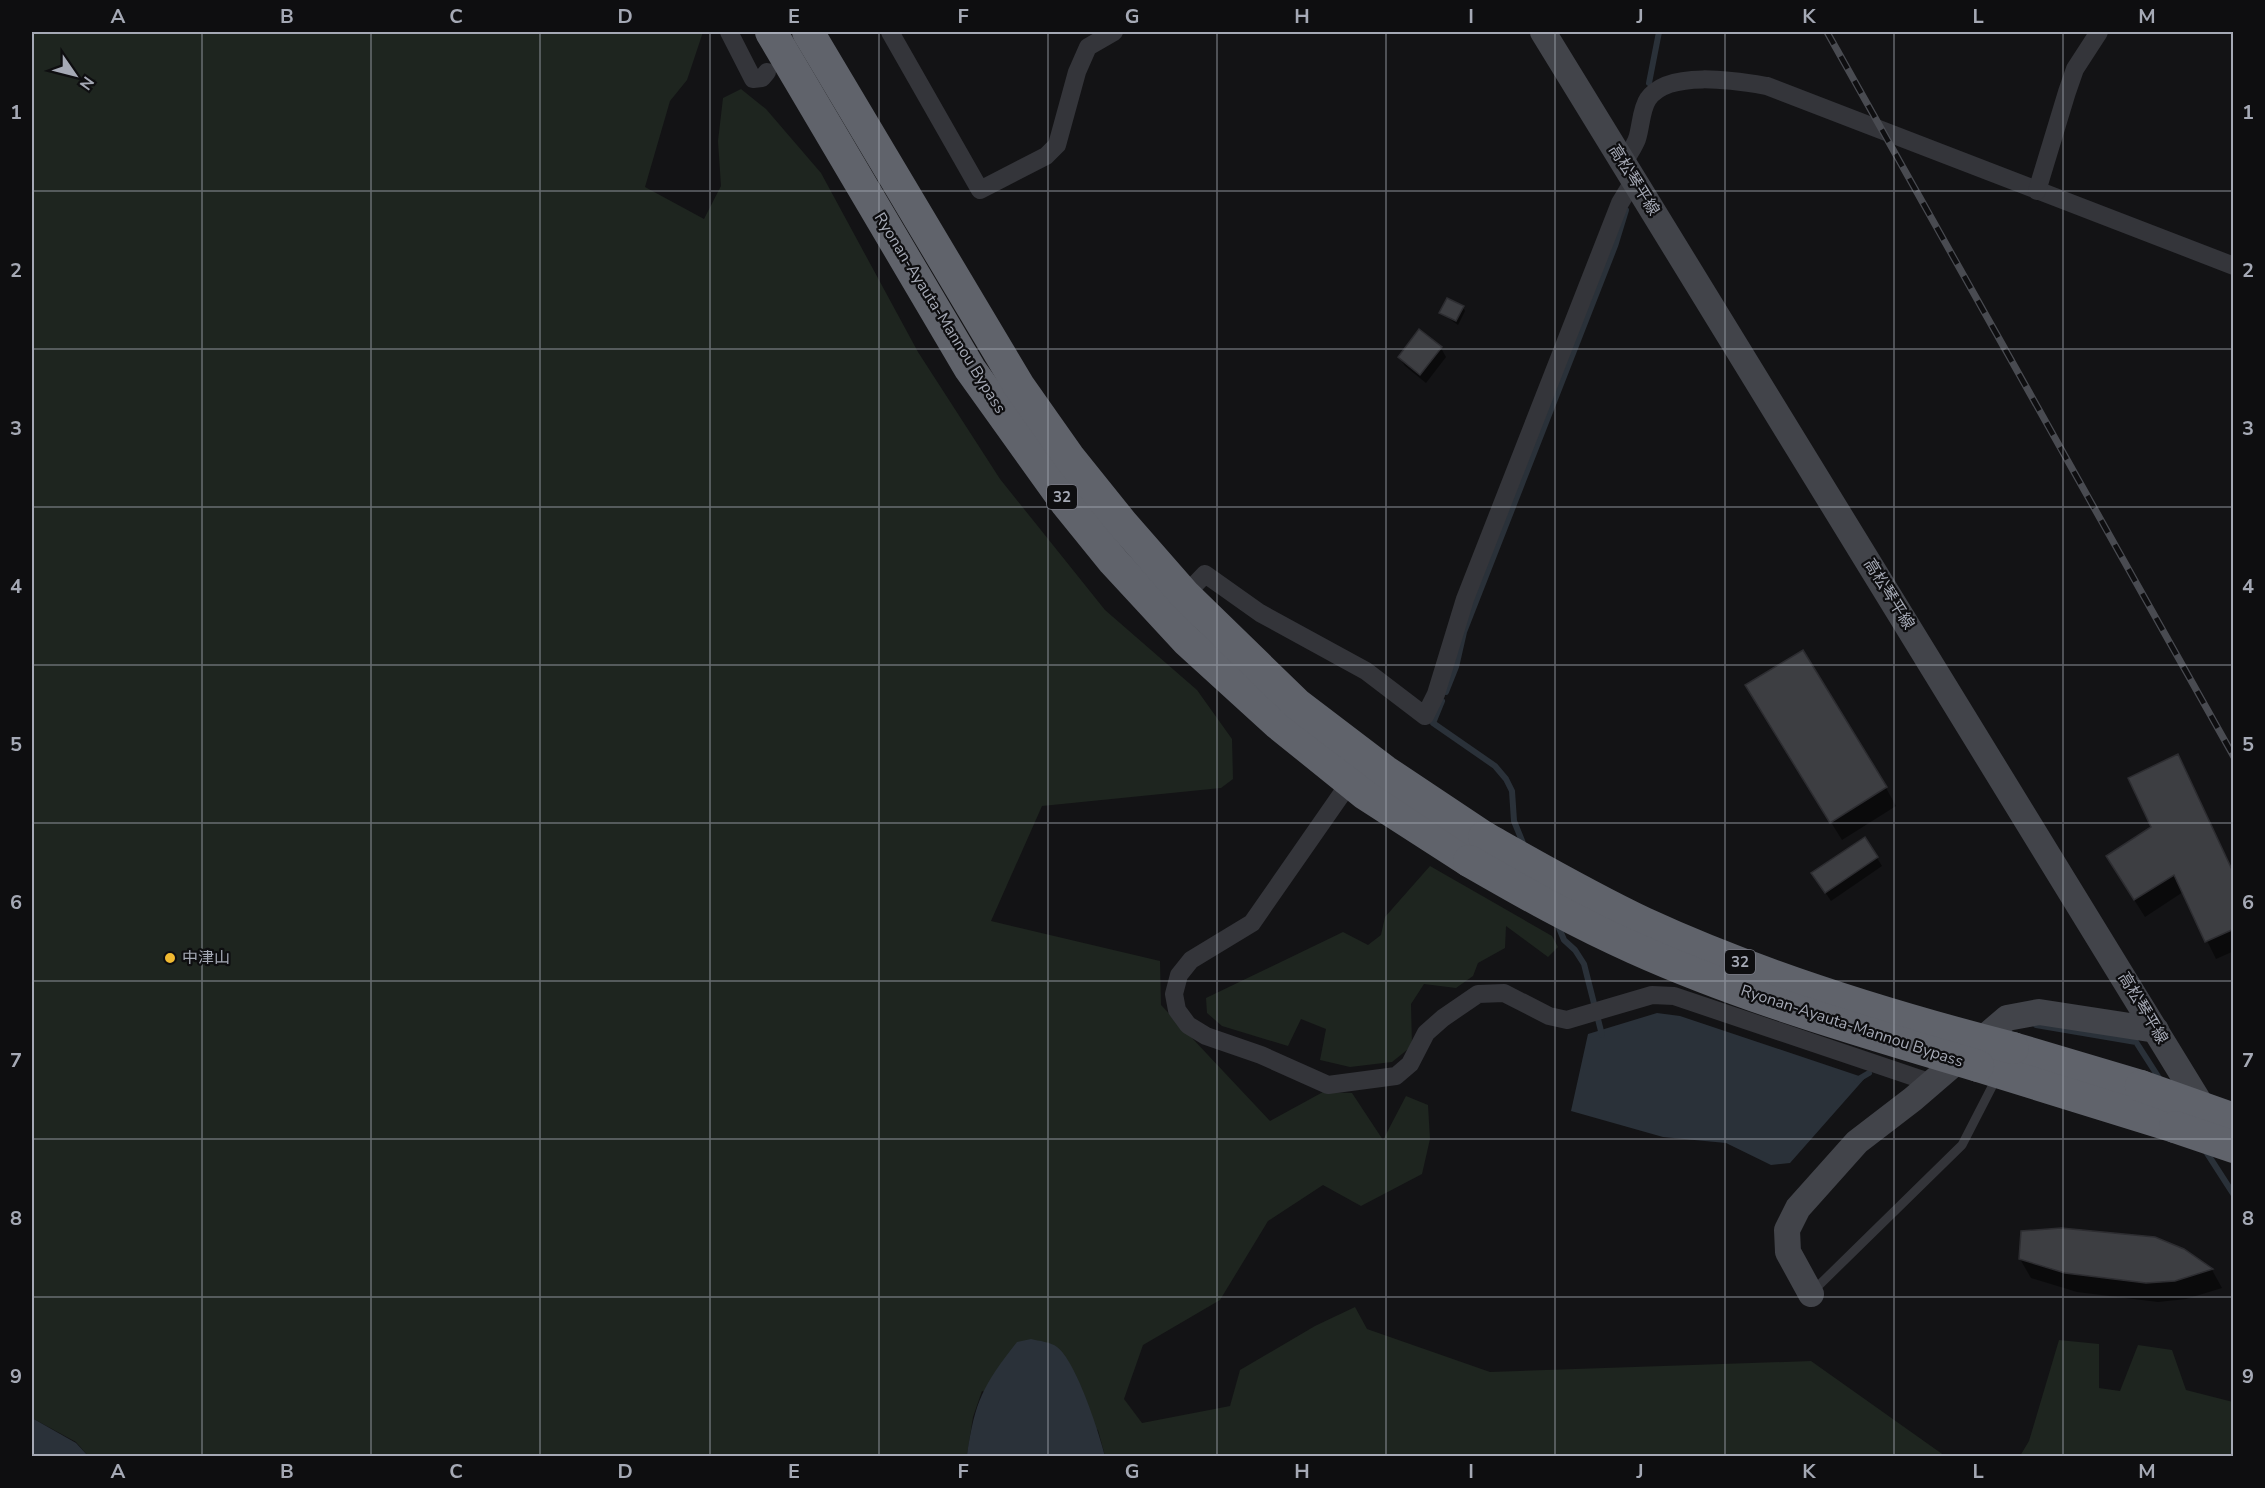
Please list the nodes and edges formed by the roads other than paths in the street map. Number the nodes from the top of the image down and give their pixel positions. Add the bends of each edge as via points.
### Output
1 (729, 32) edge
2 (771, 32) edge
3 (808, 32) edge
4 (890, 32) edge
5 (1114, 32) edge
6 (1543, 32) edge
7 (2099, 32) edge
8 (767, 72) dead end
9 (1629, 172) junction
10 (2037, 191) junction
11 (2234, 266) edge
12 (1185, 595) junction
13 (1350, 782) junction
14 (1476, 849) junction
15 (2156, 1030) junction
16 (1997, 1062) junction
17 (1932, 1083) junction
18 (2234, 1119) edge
19 (2234, 1147) edge
20 (2234, 1158) edge
21 (1811, 1294) joint

1 - 8 street via 753,79 762,78
2 - 13 highway, Ryonan-Ayauta-Mannou Bypass / 32 via 970,369 1066,503 1113,561 1187,640 1277,723
3 - 12 highway, Ryonan-Ayauta-Mannou Bypass / 32 via 1019,386 1076,465
4 - 5 street via 980,190 1046,156 1057,144 1088,47
6 - 9 main road, 高松琴平線
7 - 10 street via 2075,69
9 - 10 street via 1647,99 1687,79 1726,80 1767,86
9 - 12 street via 1464,599 1436,694 1425,716 1366,672 1260,613 1205,574
9 - 15 main road, 高松琴平線
10 - 11 street
12 - 14 highway, Ryonan-Ayauta-Mannou Bypass / 32 via 1297,704 1385,771
13 - 14 highway, Ryonan-Ayauta-Mannou Bypass / 32
13 - 17 street via 1252,923 1191,960 1179,975 1174,994 1177,1010 1188,1025 1206,1036 1328,1085 1396,1076 1410,1064 1426,1033 1478,994 1504,993 1549,1016 1567,1020 1652,995 1674,996
14 - 16 highway, Ryonan-Ayauta-Mannou Bypass / 32, bridge via 1732,959 1948,1031
15 - 17 main road via 2039,1012 2007,1018
15 - 20 main road, 高松琴平線
16 - 18 highway, Ryonan-Ayauta-Mannou Bypass / 32, bridge via 2141,1086
16 - 19 highway, Ryonan-Ayauta-Mannou Bypass / 32, bridge
16 - 21 lane via 1962,1145
17 - 21 main road via 1857,1142 1797,1208 1787,1230 1788,1252

